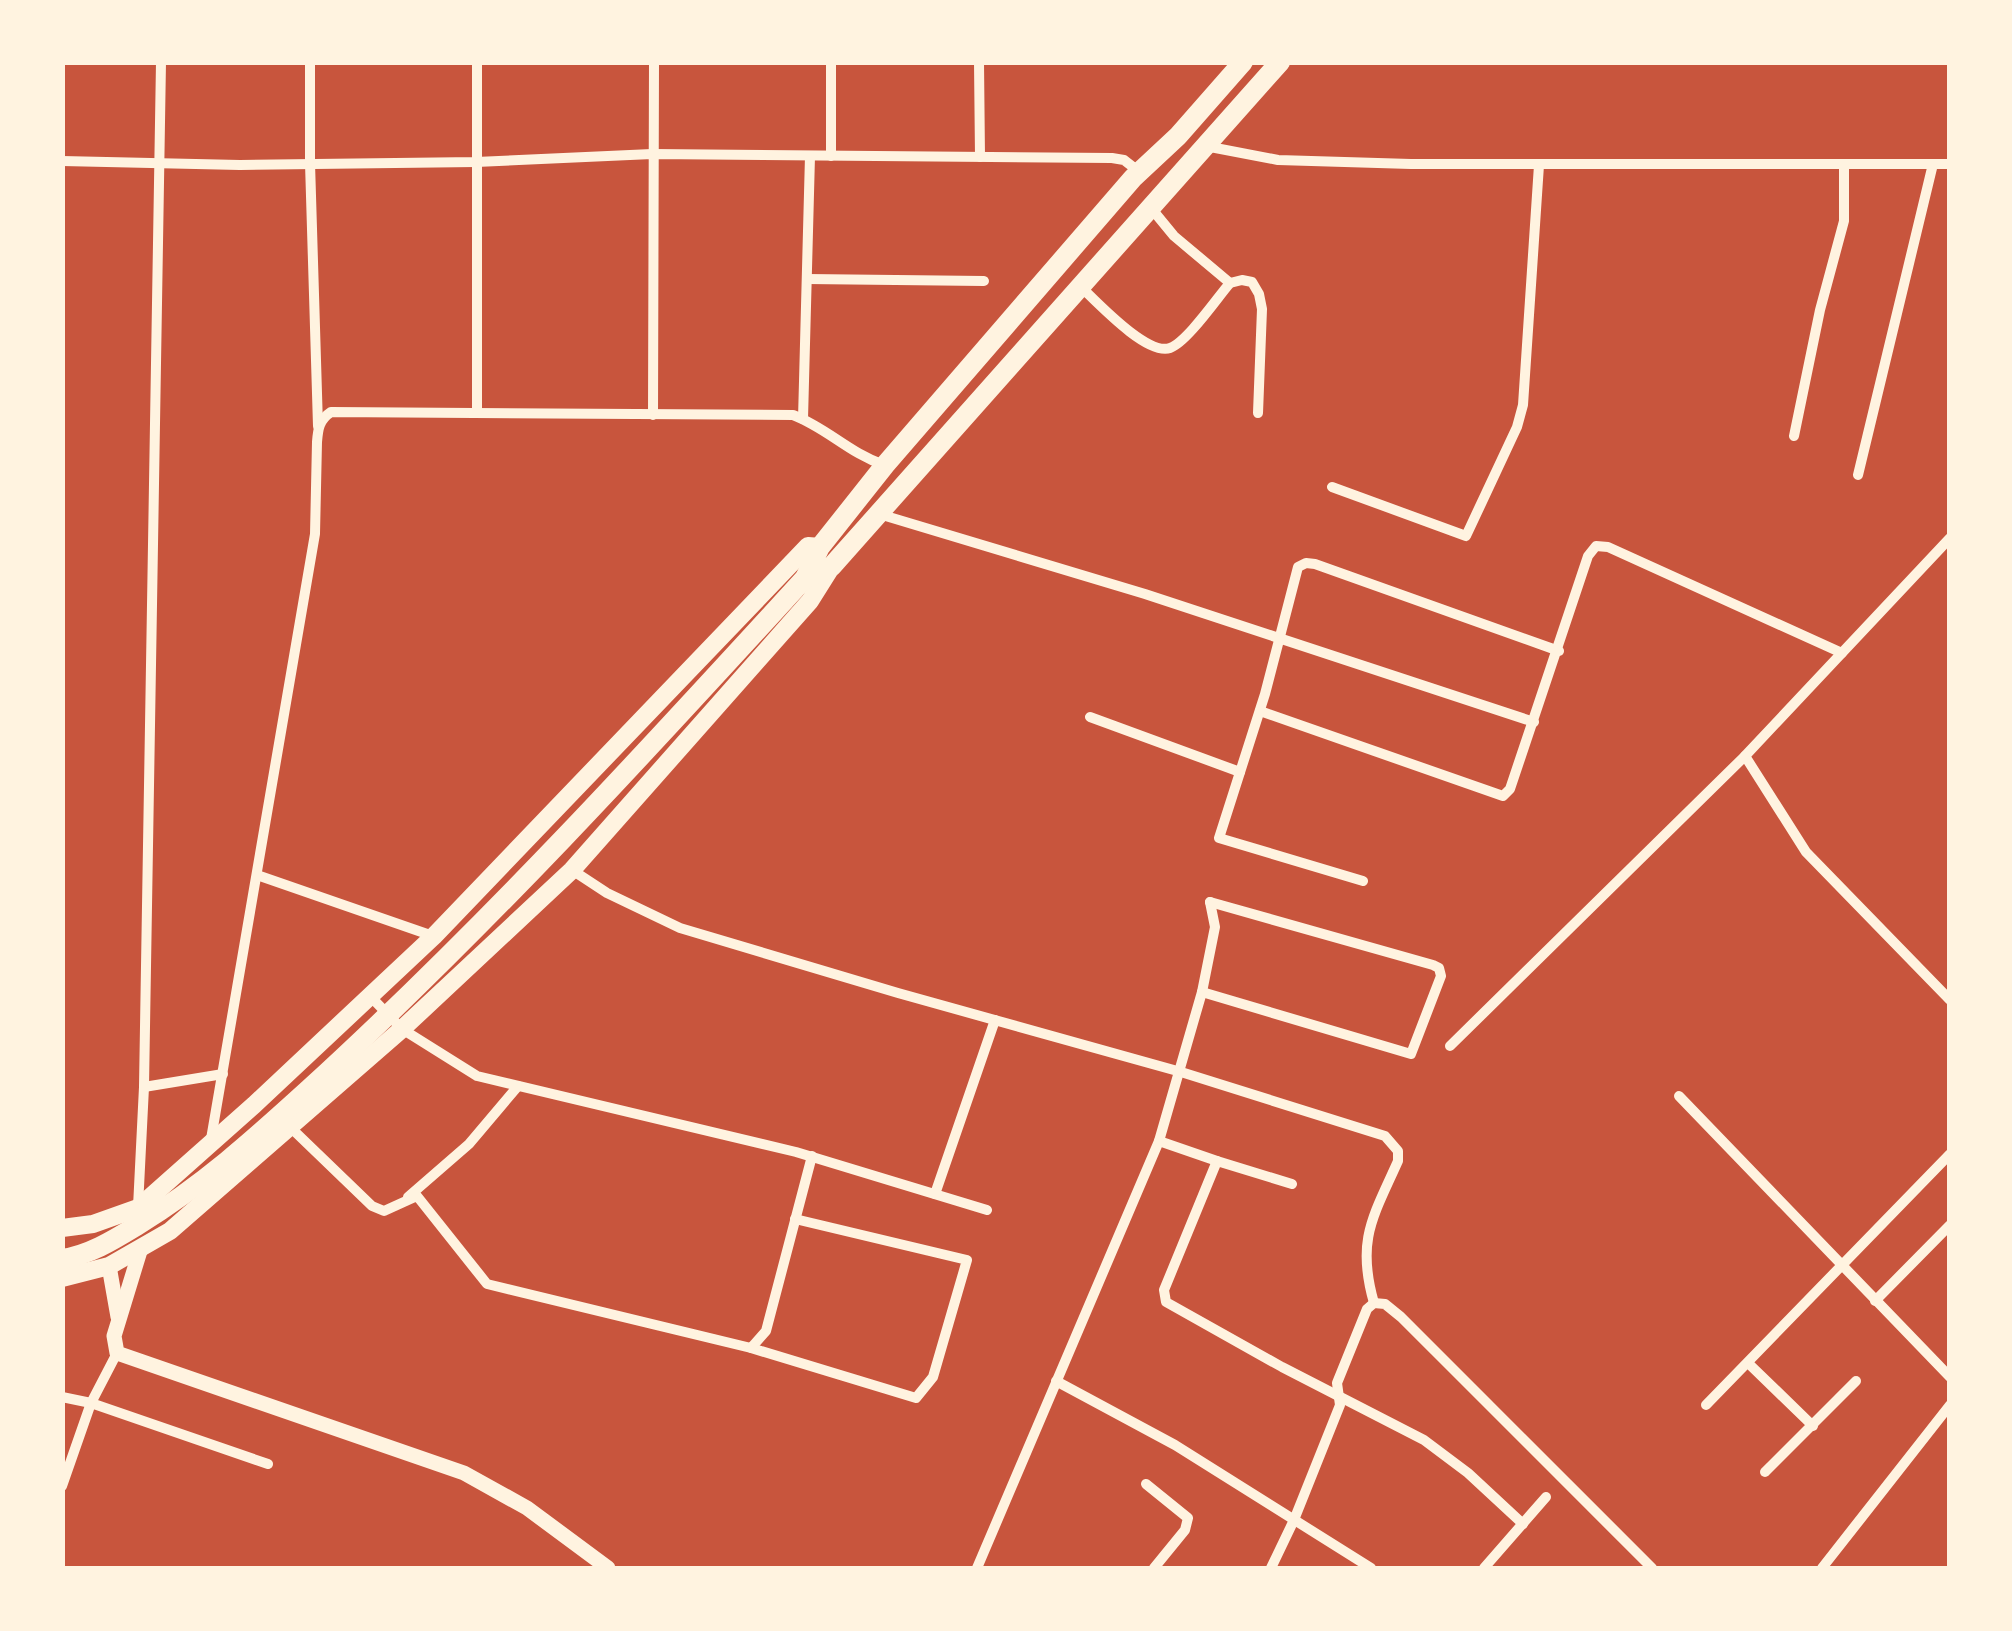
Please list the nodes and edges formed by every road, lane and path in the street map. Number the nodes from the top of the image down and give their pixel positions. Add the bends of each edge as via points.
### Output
1 (161, 62) edge
2 (310, 62) edge
3 (477, 62) edge
4 (654, 62) edge
5 (831, 62) edge
6 (979, 62) edge
7 (1242, 62) edge
8 (1280, 62) edge
9 (1204, 146) junction
10 (652, 154) junction
11 (810, 156) junction
12 (831, 156) junction
13 (980, 157) junction
14 (62, 160) edge
15 (476, 162) junction
16 (310, 163) junction
17 (1933, 164) junction
18 (1950, 164) edge
19 (159, 165) junction
20 (1539, 165) junction
21 (1844, 166) junction
22 (1133, 178) junction
23 (1151, 208) junction
24 (806, 279) junction
25 (984, 281) dead end
26 (1230, 283) junction
27 (1079, 286) junction
28 (1258, 413) dead end
29 (477, 414) junction
30 (654, 415) junction
31 (803, 419) junction
32 (318, 428) junction
33 (1794, 436) dead end
34 (885, 465) junction
35 (1858, 475) dead end
36 (1332, 487) dead end
37 (878, 514) junction
38 (1950, 538) edge
39 (820, 548) junction
40 (832, 566) junction
41 (806, 578) junction
42 (1281, 640) junction
43 (1559, 652) junction
44 (1842, 653) junction
45 (1260, 711) junction
46 (1090, 717) dead end
47 (1534, 722) junction
48 (1745, 756) junction
49 (1240, 772) junction
50 (572, 870) junction
51 (257, 875) junction
52 (1363, 880) dead end
53 (434, 936) junction
54 (1202, 992) junction
55 (370, 996) junction
56 (1950, 1000) edge
57 (994, 1020) junction
58 (402, 1028) junction
59 (1450, 1046) dead end
60 (1181, 1072) junction
61 (223, 1074) junction
62 (518, 1086) junction
63 (144, 1087) junction
64 (1679, 1096) dead end
65 (288, 1125) junction
66 (1159, 1141) junction
67 (210, 1143) junction
68 (1950, 1154) edge
69 (812, 1156) junction
70 (1217, 1160) junction
71 (1292, 1184) dead end
72 (935, 1194) junction
73 (407, 1198) junction
74 (138, 1208) junction
75 (986, 1210) dead end
76 (795, 1219) junction
77 (1950, 1225) edge
78 (62, 1228) edge
79 (140, 1251) junction
80 (62, 1258) edge
81 (109, 1266) junction
82 (1841, 1267) junction
83 (62, 1278) edge
84 (1876, 1302) junction
85 (1374, 1303) junction
86 (119, 1321) junction
87 (752, 1348) junction
88 (117, 1353) junction
89 (1748, 1363) junction
90 (1950, 1378) edge
91 (1056, 1381) junction
92 (1856, 1381) dead end
93 (1337, 1394) junction
94 (62, 1397) edge
95 (91, 1403) junction
96 (1706, 1405) dead end
97 (1950, 1405) edge
98 (1813, 1426) junction
99 (268, 1464) dead end
100 (1764, 1472) dead end
101 (1146, 1484) dead end
102 (62, 1486) edge
103 (1546, 1498) dead end
104 (1294, 1520) junction
105 (1523, 1524) junction
106 (608, 1568) edge
107 (977, 1568) edge
108 (1154, 1568) edge
109 (1271, 1568) edge
110 (1370, 1568) edge
111 (1484, 1568) edge
112 (1652, 1568) edge
113 (1822, 1568) edge

1 - 19 street
2 - 16 street
3 - 15 street
4 - 10 street
5 - 12 street
6 - 13 street
7 - 22 highway
8 - 9 highway
9 - 20 street via 1278,160
9 - 23 highway
10 - 11 street
10 - 15 street
10 - 30 street
11 - 12 street
11 - 24 street
12 - 13 street
13 - 22 street via 1112,158 1133,167
14 - 19 street
15 - 16 street
15 - 29 street
16 - 19 street
16 - 32 street
17 - 18 street
17 - 21 street
17 - 35 street
19 - 63 street
20 - 21 street
20 - 36 street via 1523,404 1466,536
21 - 33 street via 1844,221
22 - 34 highway
23 - 26 street
23 - 27 highway
24 - 25 street
24 - 31 street
26 - 27 street via 1169,348 1142,340
26 - 28 street via 1252,282 1260,294
27 - 37 highway
29 - 30 street
29 - 32 street via 331,412
30 - 31 street
31 - 34 street
32 - 51 street via 314,534
34 - 39 highway
37 - 40 highway
37 - 42 street
38 - 44 street
39 - 41 highway
39 - 53 main road via 808,546
40 - 41 highway
40 - 50 main road via 810,601
41 - 80 highway via 566,839 399,1007 225,1166 98,1248
42 - 43 street via 1295,574 1306,563
42 - 45 street
42 - 47 street
43 - 44 street via 1596,546
43 - 47 street
44 - 48 street
45 - 47 street via 1502,796
45 - 49 street
46 - 49 street
48 - 56 street via 1806,852
48 - 59 street
49 - 52 street via 1219,838
50 - 57 street via 680,928
50 - 58 main road
51 - 53 street
51 - 61 street
53 - 55 main road
54 - 54 street via 1214,927 1210,902 1433,965 1441,976 1411,1054
54 - 60 street
55 - 58 street
55 - 67 main road
57 - 60 street
57 - 72 street
58 - 62 street via 462,1069
58 - 65 main road
60 - 66 street
60 - 85 street via 1392,1141 1398,1161 1365,1247
61 - 63 street
61 - 67 street
62 - 69 street
62 - 73 street via 469,1144
63 - 74 street
64 - 82 street
65 - 73 street via 372,1206 384,1211
65 - 79 main road
66 - 70 street
66 - 91 street
67 - 74 main road
68 - 82 street
69 - 72 street
69 - 76 street
70 - 71 street
70 - 93 street via 1164,1290 1166,1302
72 - 75 street
73 - 87 street via 417,1196 487,1284
74 - 78 main road
76 - 87 street via 766,1330
76 - 87 street via 967,1260 933,1376 916,1398
77 - 84 street
79 - 81 main road
79 - 86 street
81 - 83 main road
81 - 86 street
82 - 84 street
82 - 89 street
84 - 90 street
85 - 93 street via 1336,1383
85 - 112 street via 1401,1317
86 - 88 street
88 - 95 street
88 - 106 street via 464,1473 527,1508
89 - 96 street
89 - 98 street
91 - 104 street via 1176,1445
91 - 107 street
92 - 98 street
93 - 104 street via 1340,1405
93 - 105 street via 1424,1440
94 - 95 street
95 - 99 street
95 - 102 street
97 - 113 street
98 - 100 street
101 - 108 street via 1188,1518
103 - 105 street
104 - 109 street
104 - 110 street
105 - 111 street

